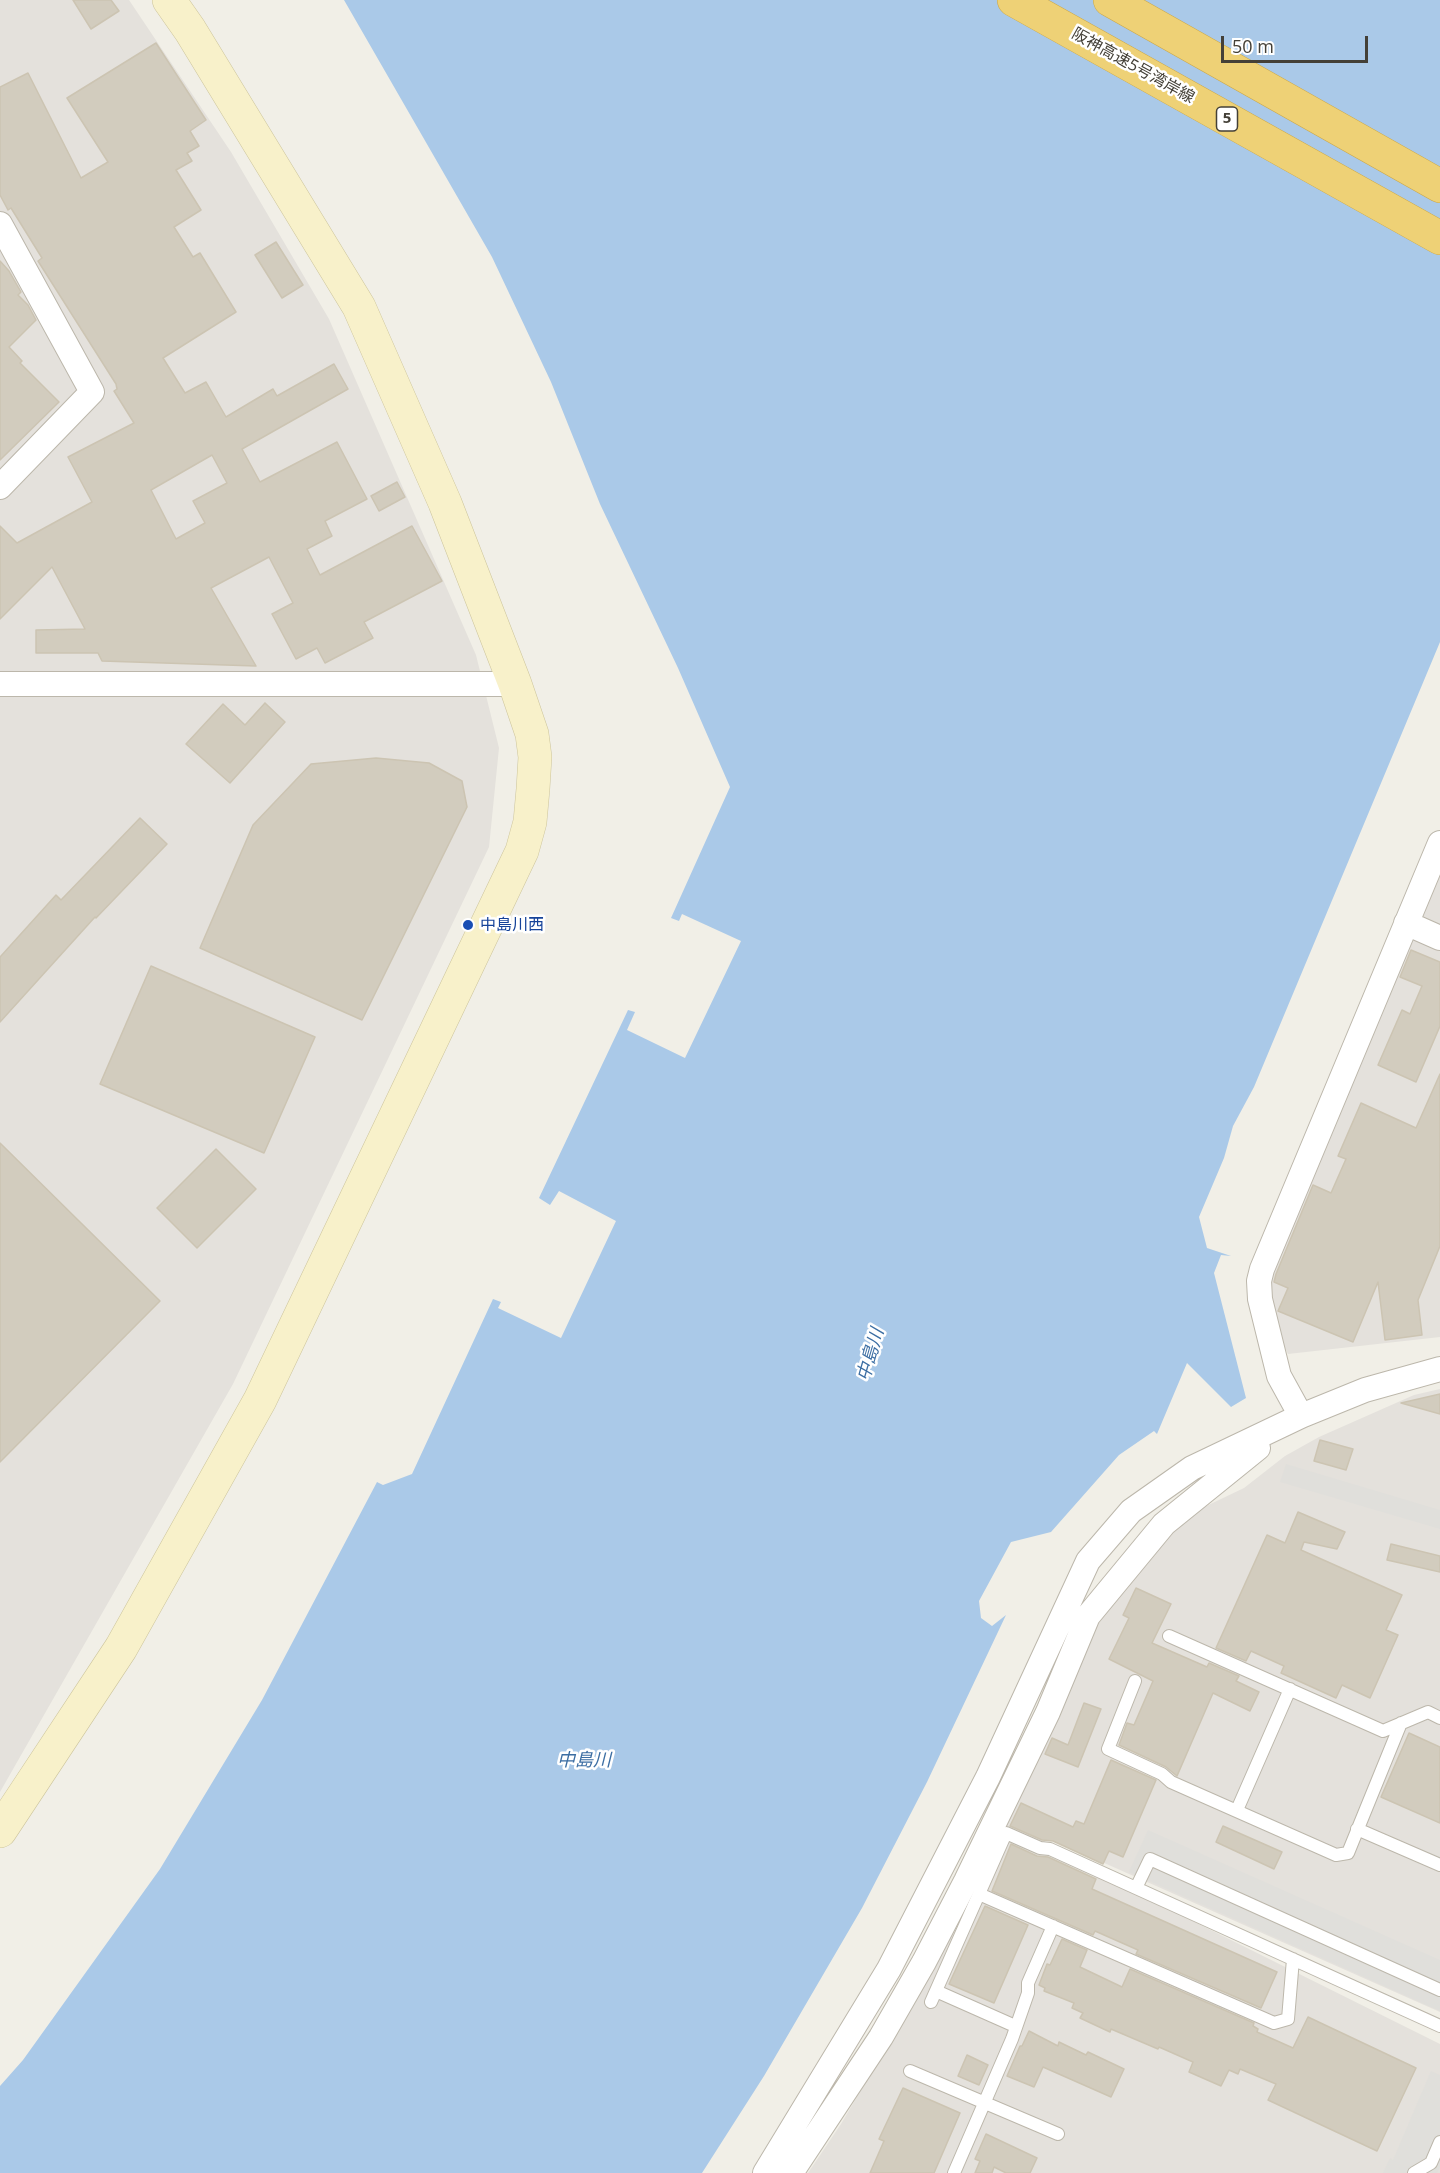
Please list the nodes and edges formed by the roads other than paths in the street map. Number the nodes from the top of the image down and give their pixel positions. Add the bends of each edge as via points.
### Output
1 (168, 0) edge
2 (1014, 0) edge
3 (1110, 0) edge
4 (1440, 186) edge
5 (0, 224) edge
6 (1440, 238) edge
7 (0, 486) edge
8 (0, 684) edge
9 (515, 684) junction
10 (1440, 843) edge
11 (1406, 923) junction
12 (1440, 938) edge
13 (1440, 1370) edge
14 (1301, 1416) junction
15 (1169, 1636) dead end
16 (1135, 1681) dead end
17 (1290, 1689) junction
18 (1440, 1718) edge
19 (1401, 1723) junction
20 (1237, 1810) junction
21 (1357, 1829) junction
22 (0, 1831) edge
23 (1440, 1865) edge
24 (1136, 1888) junction
25 (978, 1894) junction
26 (1053, 1926) junction
27 (1293, 1959) junction
28 (1440, 1990) edge
29 (1015, 2026) junction
30 (1440, 2026) edge
31 (910, 2071) dead end
32 (984, 2103) junction
33 (1058, 2134) dead end
34 (1440, 2142) edge
35 (765, 2173) edge
36 (791, 2173) edge
37 (954, 2173) edge
38 (1414, 2173) edge

1 - 9 street via 359,308 445,503
2 - 6 highway, 阪神高速5号湾岸線 / 5
3 - 4 highway
5 - 7 street via 92,392
8 - 9 street
9 - 22 street via 532,734 534,757 530,822 522,851 260,1400 121,1648
10 - 11 street
11 - 12 street
11 - 14 street via 1259,1281 1279,1376
13 - 14 street via 1365,1390
14 - 35 street via 1192,1468 1131,1511 1088,1561 988,1777 889,1969
14 - 36 street via 1164,1524 1088,1616 1048,1712 924,1962 882,2037
15 - 17 lane
16 - 20 lane via 1108,1749
17 - 19 lane via 1383,1731
17 - 20 lane
18 - 19 lane via 1428,1712
19 - 21 lane
20 - 21 lane via 1336,1855 1348,1853
21 - 23 lane
24 - 25 lane via 1006,1833
24 - 27 lane
24 - 28 lane via 1150,1859
25 - 26 lane
25 - 29 lane via 933,1997
26 - 27 lane via 1274,2023 1288,2019
26 - 29 lane via 1028,1983
27 - 30 lane
29 - 32 lane
31 - 32 lane
32 - 33 lane
32 - 37 lane
34 - 38 lane via 1431,2163

